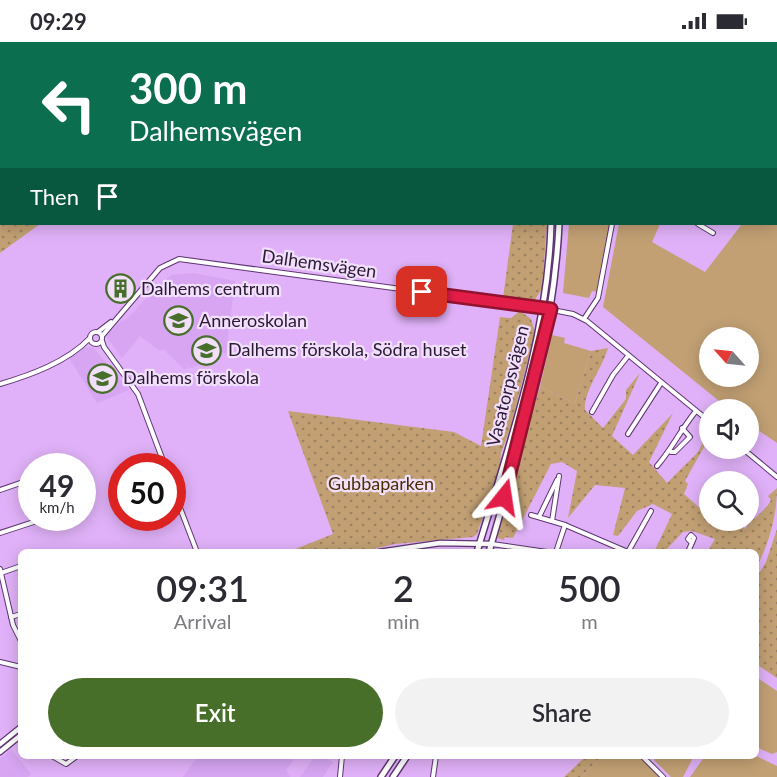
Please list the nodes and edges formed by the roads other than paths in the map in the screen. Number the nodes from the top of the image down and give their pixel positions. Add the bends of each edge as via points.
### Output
1 (551, 225) edge
2 (559, 225) edge
3 (612, 225) edge
4 (700, 225) edge
5 (713, 233) dead end
6 (542, 308) junction
7 (551, 309) junction
8 (116, 317) junction
9 (584, 319) junction
10 (98, 332) junction
11 (90, 338) junction
12 (102, 338) junction
13 (92, 343) junction
14 (83, 345) junction
15 (98, 345) junction
16 (104, 347) junction
17 (628, 356) junction
18 (662, 383) junction
19 (0, 384) edge
20 (696, 411) junction
21 (592, 412) dead end
22 (699, 413) edge
23 (682, 428) junction
24 (628, 434) dead end
25 (670, 452) junction
26 (160, 453) edge
27 (755, 459) edge
28 (657, 466) dead end
29 (777, 477) edge
30 (18, 484) edge
31 (0, 490) edge
32 (651, 511) dead end
33 (531, 515) dead end
34 (539, 517) junction
35 (552, 521) junction
36 (186, 523) edge
37 (565, 525) junction
38 (18, 527) edge
39 (0, 533) edge
40 (480, 543) junction
41 (692, 543) dead end
42 (492, 544) junction
43 (196, 549) edge
44 (407, 549) edge
45 (478, 549) edge
46 (490, 549) edge
47 (526, 549) edge
48 (557, 549) edge
49 (621, 549) edge
50 (630, 549) edge
51 (689, 549) edge
52 (18, 567) edge
53 (0, 571) edge
54 (18, 615) edge
55 (11, 617) junction
56 (18, 634) edge
57 (0, 662) edge
58 (18, 666) edge
59 (18, 733) edge
60 (18, 734) edge
61 (0, 744) edge
62 (0, 752) edge
63 (57, 759) edge
64 (73, 759) edge
65 (342, 759) edge
66 (393, 759) edge
67 (404, 759) edge
68 (436, 759) edge
69 (645, 759) edge
70 (339, 777) edge
71 (381, 777) edge
72 (393, 777) edge
73 (433, 777) edge
74 (663, 777) edge

1 - 6 main road, Vasatorpsvägen
2 - 7 main road, Vasatorpsvägen
3 - 9 street via 598,298
4 - 5 street
6 - 7 street, Dalhemsvägen
6 - 8 street, Dalhemsvägen via 179,260 160,268
6 - 40 main road, Vasatorpsvägen via 513,433
7 - 9 street, Dalhemsvägen
7 - 42 main road, Vasatorpsvägen
8 - 10 street, Dalhemsvägen
8 - 12 street, Dalhemsvägen
9 - 17 street
10 - 11 street, Dalhemsvägen
10 - 12 street
11 - 13 street
11 - 14 street
12 - 15 street, Dalhemsvägen
12 - 16 street
13 - 14 street
13 - 15 street
14 - 19 street via 42,369
15 - 16 street
16 - 26 street via 134,387
17 - 18 street
17 - 21 street
18 - 20 street
18 - 24 street
20 - 22 street
20 - 23 street
23 - 25 street
23 - 25 street via 690,437
25 - 28 street
27 - 29 street
30 - 31 street
32 - 50 street
33 - 34 street
34 - 35 street
34 - 35 street via 559,476
35 - 37 street
36 - 43 street
37 - 48 street
37 - 49 street
38 - 39 street
40 - 42 street
40 - 44 street via 440,543
40 - 45 main road, Vasatorpsvägen
41 - 51 street
42 - 46 main road, Vasatorpsvägen
42 - 47 street
52 - 53 street
53 - 55 street
54 - 55 street
55 - 56 street
57 - 58 street
59 - 61 street
60 - 62 street
63 - 64 street via 66,764
65 - 70 street
66 - 71 main road
67 - 72 main road
68 - 73 street
69 - 74 street

